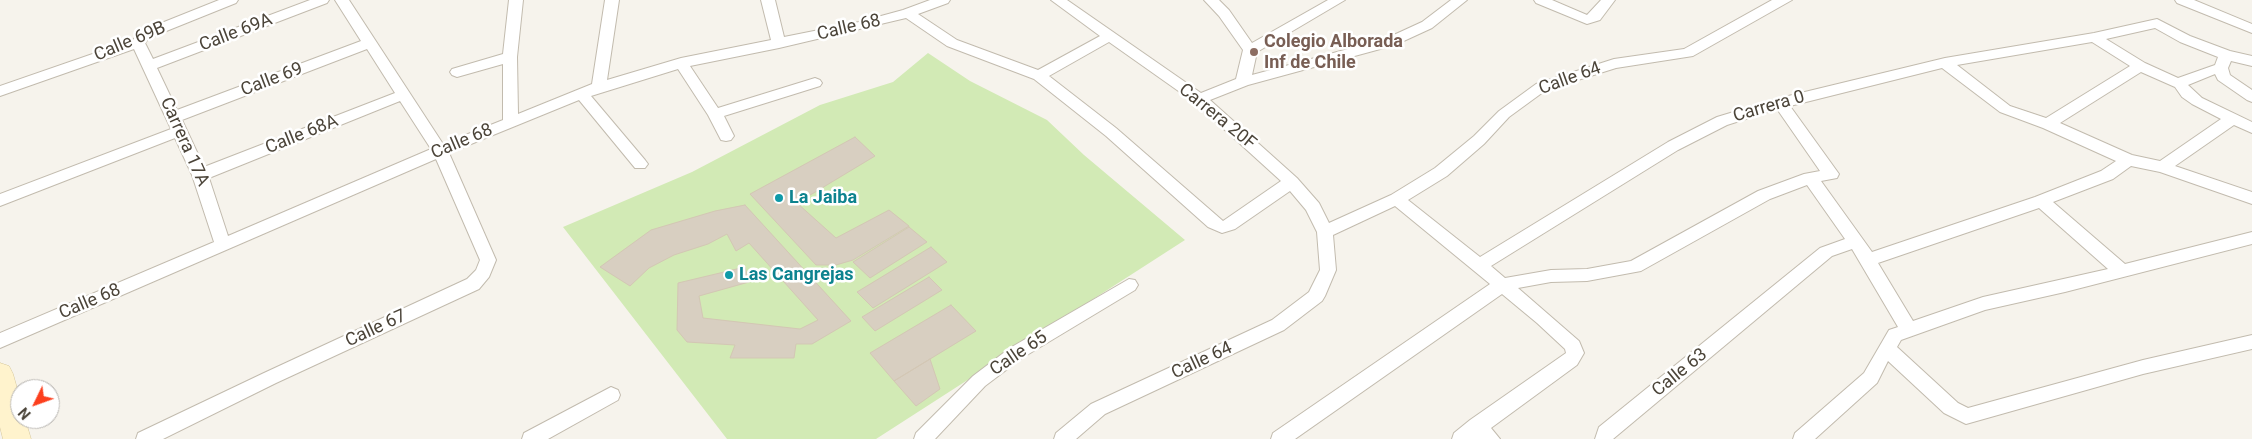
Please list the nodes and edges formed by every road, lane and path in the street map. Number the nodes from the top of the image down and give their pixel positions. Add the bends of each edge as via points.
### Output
1 (230, 0) edge
2 (322, 0) edge
3 (342, 0) edge
4 (516, 0) edge
5 (612, 0) edge
6 (768, 0) edge
7 (942, 0) edge
8 (1058, 0) edge
9 (1211, 0) edge
10 (1338, 0) edge
11 (1460, 0) edge
12 (1541, 0) edge
13 (1608, 0) edge
14 (1785, 0) edge
15 (2182, 0) edge
16 (908, 13) junction
17 (2252, 29) edge
18 (1108, 37) junction
19 (2094, 37) junction
20 (138, 43) junction
21 (369, 43) junction
22 (779, 44) junction
23 (1250, 50) junction
24 (510, 58) junction
25 (2224, 61) junction
26 (2252, 61) edge
27 (681, 63) junction
28 (1945, 63) junction
29 (149, 66) junction
30 (2140, 66) junction
31 (457, 72) dead end
32 (1039, 76) junction
33 (1243, 82) junction
34 (815, 83) dead end
35 (2180, 84) junction
36 (599, 87) junction
37 (0, 91) edge
38 (582, 94) junction
39 (403, 95) junction
40 (2252, 97) edge
41 (1199, 99) junction
42 (1780, 103) junction
43 (715, 114) junction
44 (2232, 119) junction
45 (511, 121) junction
46 (177, 124) junction
47 (2048, 124) junction
48 (2252, 128) edge
49 (726, 136) dead end
50 (440, 151) junction
51 (2128, 160) junction
52 (640, 164) dead end
53 (2162, 167) junction
54 (200, 175) junction
55 (1810, 178) junction
56 (1291, 182) junction
57 (2252, 198) edge
58 (1397, 199) junction
59 (0, 200) edge
60 (2041, 201) junction
61 (1325, 232) junction
62 (2252, 238) edge
63 (1855, 242) junction
64 (223, 244) junction
65 (1868, 260) junction
66 (1478, 266) junction
67 (1328, 270) joint
68 (2122, 271) junction
69 (1129, 285) dead end
70 (1502, 285) junction
71 (1910, 331) junction
72 (0, 341) edge
73 (2252, 342) edge
74 (1886, 348) junction
75 (0, 374) edge
76 (611, 395) dead end
77 (1477, 426) junction
78 (17, 439) edge
79 (145, 439) edge
80 (531, 439) edge
81 (923, 439) edge
82 (1063, 439) edge
83 (1280, 439) edge
84 (1461, 439) edge
85 (1491, 439) edge
86 (1604, 439) edge
87 (1802, 439) edge

1 - 20 street, Calle 69B via 144,35
2 - 29 street, Calle 69A
3 - 21 street
4 - 24 street
5 - 36 street
6 - 22 street
7 - 16 street, Calle 68
8 - 18 street, Carrera 20F
9 - 23 street
10 - 23 street
11 - 33 street via 1428,25 1390,42
12 - 13 street via 1587,20 1595,16
14 - 58 street, Calle 64 via 1688,53 1614,64 1541,87 1504,114 1480,140 1441,172
15 - 17 street
16 - 22 street, Calle 68
16 - 32 street via 952,43
18 - 32 street
18 - 41 street, Carrera 20F
19 - 25 street, Carrera 0 via 2157,23
19 - 28 street, Carrera 0
19 - 30 street
20 - 29 street, Carrera 17A
20 - 37 street, Calle 69B
21 - 39 street
21 - 46 street, Calle 69
22 - 27 street, Calle 68
23 - 33 street
24 - 31 street
24 - 45 street
25 - 26 street, Carrera 0
25 - 35 street
25 - 40 street via 2223,77
27 - 36 street, Calle 68
27 - 43 street
28 - 42 street, Carrera 0
28 - 47 street via 2005,109
29 - 46 street, Carrera 17A
30 - 35 street
30 - 47 street
32 - 56 street via 1111,132 1222,227
33 - 41 street
34 - 43 street
35 - 44 street via 2187,94
36 - 38 street, Calle 68
38 - 45 street, Calle 68
38 - 52 street
39 - 50 street
39 - 54 street, Calle 68A
41 - 56 street, Carrera 20F
42 - 55 street via 1830,174
42 - 66 street, Carrera 0 via 1722,121 1673,146
43 - 49 street
44 - 48 street
44 - 53 street
45 - 50 street, Calle 68
46 - 54 street, Carrera 17A
46 - 59 street, Calle 69
47 - 51 street
50 - 64 street, Calle 68
50 - 79 street, Calle 67 via 488,260 483,273 473,284
51 - 53 street
51 - 60 street via 2107,175
53 - 57 street
54 - 64 street, Carrera 17A
55 - 63 street
55 - 70 street via 1764,195 1635,267
56 - 61 street, Carrera 20F via 1312,207
58 - 61 street, Calle 64
58 - 66 street
60 - 65 street
60 - 68 street
61 - 67 street, Carrera 20F
62 - 68 street
63 - 65 street
63 - 86 street, Calle 63 via 1826,252 1606,433
64 - 72 street, Calle 68
65 - 71 street
66 - 70 street
67 - 82 street, Calle 64 via 1316,296 1278,325 1098,410
68 - 71 street via 1983,304
69 - 81 street, Calle 65 via 1016,353 986,375
70 - 77 street via 1544,318 1573,346 1575,354
70 - 83 street
71 - 74 street via 1895,335
73 - 74 street via 2143,367 1966,416 1951,408
74 - 87 street via 1871,378
75 - 78 main road
76 - 80 street
77 - 84 street
77 - 85 street

